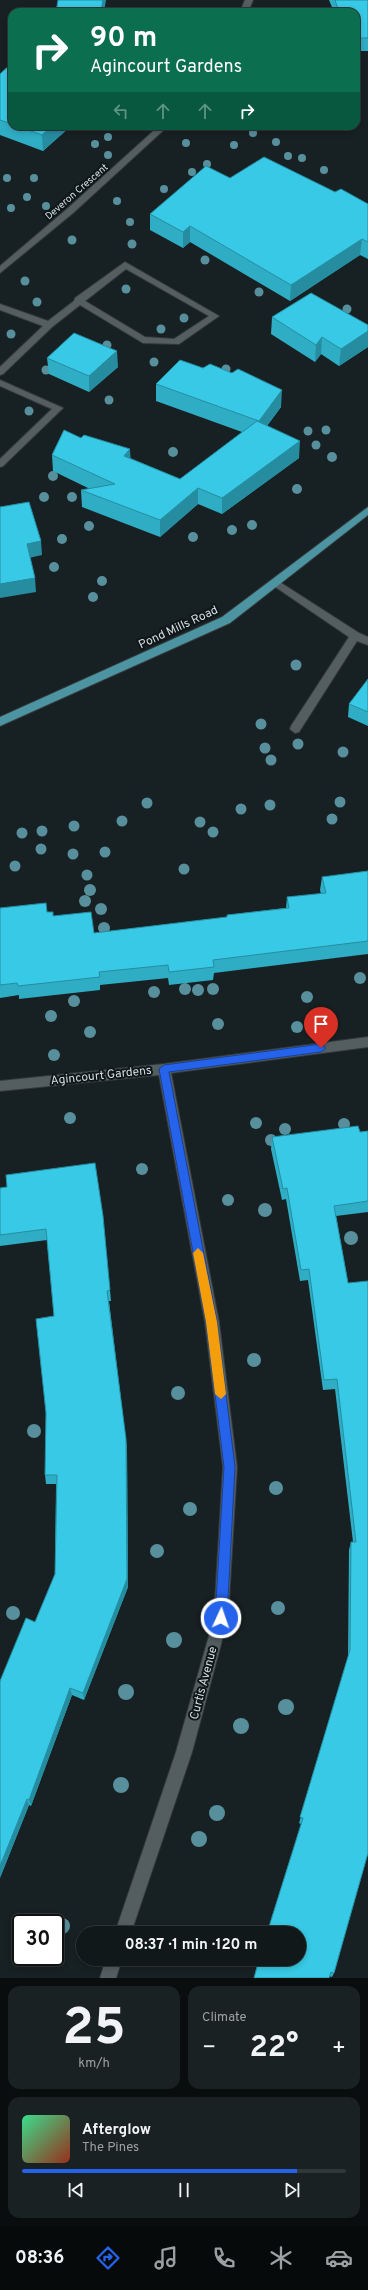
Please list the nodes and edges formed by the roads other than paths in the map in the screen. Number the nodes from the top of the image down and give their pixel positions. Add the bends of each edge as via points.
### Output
1 (160, 130) edge
2 (0, 270) edge
3 (78, 300) junction
4 (0, 307) edge
5 (49, 325) junction
6 (0, 372) edge
7 (0, 383) edge
8 (0, 464) edge
9 (368, 510) edge
10 (275, 582) junction
11 (355, 636) junction
12 (368, 641) edge
13 (0, 722) edge
14 (296, 729) dead end
15 (368, 1042) edge
16 (164, 1069) junction
17 (0, 1086) edge
18 (125, 1926) edge
19 (112, 1966) edge
20 (108, 1978) edge

1 - 2 street, Deveron Crescent
3 - 3 street via 125,265 215,316 176,342 143,340
3 - 5 street
4 - 5 street
5 - 6 street
7 - 8 street via 58,408
9 - 10 main road, Pond Mills Road
10 - 11 street
10 - 13 main road, Pond Mills Road via 226,620
11 - 12 street
11 - 14 street
15 - 16 street, Agincourt Gardens
16 - 17 street, Agincourt Gardens
16 - 18 street, Curtis Avenue via 212,1322 230,1467 221,1618 184,1752
19 - 20 street

